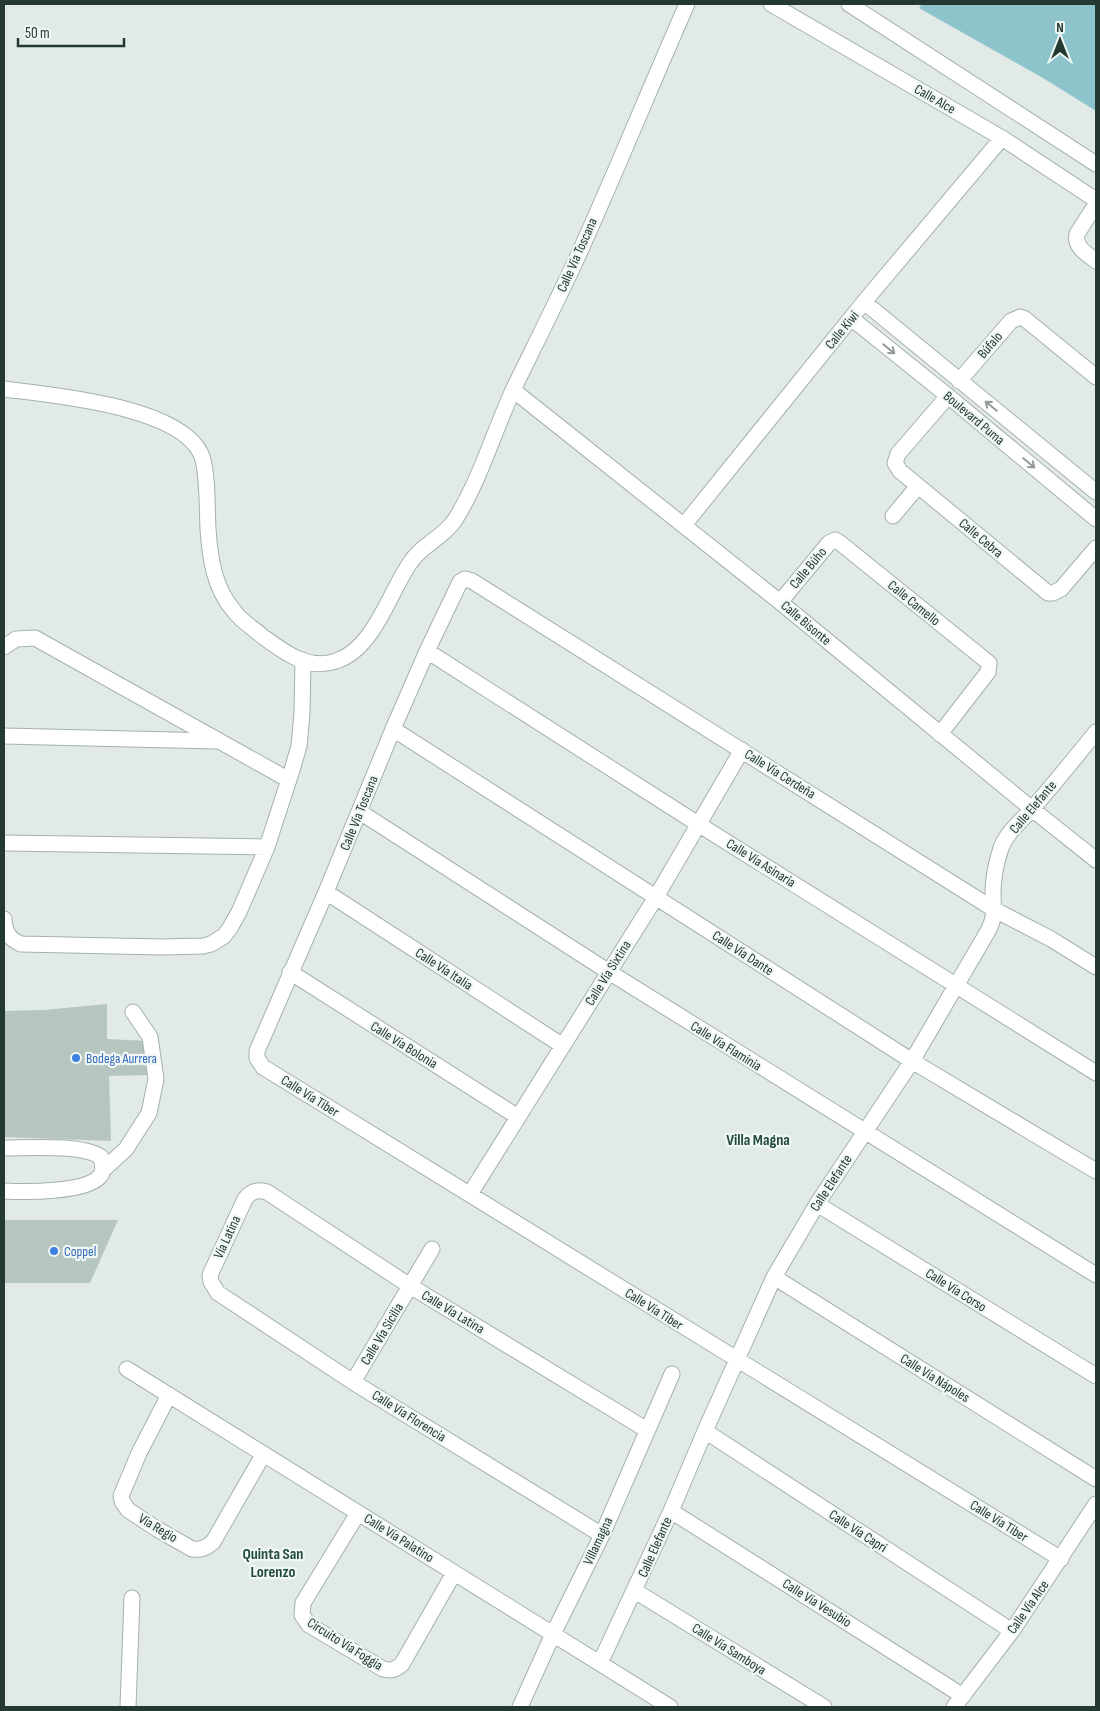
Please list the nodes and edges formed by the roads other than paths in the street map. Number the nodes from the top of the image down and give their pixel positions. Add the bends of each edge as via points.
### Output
1 (687, 4) edge
2 (771, 4) edge
3 (849, 4) edge
4 (1002, 138) junction
5 (1096, 164) edge
6 (1096, 200) edge
7 (1096, 204) edge
8 (1096, 261) edge
9 (864, 302) junction
10 (851, 318) junction
11 (1096, 377) edge
12 (959, 381) junction
13 (4, 389) edge
14 (513, 390) junction
15 (948, 396) junction
16 (918, 486) junction
17 (1096, 492) edge
18 (893, 516) dead end
19 (1096, 519) edge
20 (684, 525) junction
21 (839, 542) joint
22 (1096, 548) edge
23 (465, 579) joint
24 (780, 602) junction
25 (4, 647) edge
26 (427, 651) junction
27 (303, 660) junction
28 (393, 729) junction
29 (1096, 732) edge
30 (940, 734) junction
31 (4, 736) edge
32 (218, 741) junction
33 (742, 750) junction
34 (289, 780) junction
35 (1032, 809) junction
36 (360, 812) junction
37 (698, 824) junction
38 (4, 843) edge
39 (267, 847) junction
40 (1096, 860) edge
41 (326, 892) junction
42 (656, 897) junction
43 (995, 910) junction
44 (4, 920) edge
45 (1096, 967) edge
46 (290, 972) junction
47 (609, 972) junction
48 (957, 986) junction
49 (133, 1012) dead end
50 (563, 1046) junction
51 (257, 1051) joint
52 (912, 1061) junction
53 (1096, 1073) edge
54 (518, 1117) junction
55 (865, 1132) junction
56 (4, 1148) edge
57 (103, 1170) junction
58 (1096, 1171) edge
59 (261, 1190) joint
60 (4, 1191) edge
61 (470, 1194) junction
62 (817, 1204) junction
63 (432, 1249) dead end
64 (1096, 1275) edge
65 (774, 1277) junction
66 (410, 1286) junction
67 (218, 1293) joint
68 (737, 1360) junction
69 (127, 1369) dead end
70 (672, 1374) dead end
71 (1096, 1376) edge
72 (353, 1382) junction
73 (169, 1396) junction
74 (647, 1430) junction
75 (705, 1431) junction
76 (264, 1455) junction
77 (1096, 1479) edge
78 (1096, 1504) edge
79 (671, 1511) junction
80 (358, 1513) junction
81 (602, 1535) junction
82 (1061, 1559) junction
83 (454, 1573) junction
84 (635, 1591) junction
85 (132, 1598) dead end
86 (1012, 1631) junction
87 (553, 1634) junction
88 (600, 1663) junction
89 (959, 1701) edge
90 (128, 1707) edge
91 (520, 1707) edge
92 (670, 1707) edge
93 (824, 1707) edge

1 - 14 street, Calle Vía Toscana via 578,256
2 - 4 street, Calle Alce
3 - 5 street
4 - 6 street, Calle Alce
4 - 9 street, Calle Kiwi
7 - 8 street via 1076,240 1080,248
9 - 10 street, Calle Kiwi
9 - 12 street, Boulevard Puma
10 -> 15 street, Boulevard Puma
10 - 20 street, Calle Kiwi
11 - 12 street, Búfalo via 1020,317 1011,321
17 -> 12 street, Boulevard Puma
13 - 27 street, Calle Vía Toscana via 108,404 146,416 192,440 202,456 209,541 214,576 221,593 234,612 252,628 284,652
14 - 20 street, Calle Bisonte
14 - 27 street, Calle Vía Toscana via 464,505 446,532 410,562 360,647 337,661 324,664
15 - 16 street, Calle Cebra via 898,454 896,463 900,471
15 -> 19 street, Boulevard Puma
16 - 18 street
16 - 22 street, Calle Cebra via 1048,593 1058,592
20 - 24 street, Calle Bisonte
21 - 24 street, Calle Búho via 829,543
21 - 30 street, Calle Camello via 989,663 988,672
23 - 26 street, Calle Vía Toscana via 460,582
23 - 33 street, Calle Vía Cerdeña
24 - 30 street, Calle Bisonte
25 - 32 street via 16,638 35,638
26 - 28 street, Calle Vía Toscana
26 - 37 street, Calle Vía Asinaria
27 - 34 street via 299,746
28 - 36 street, Calle Vía Toscana
28 - 42 street, Calle Vía Dante
29 - 35 street, Calle Elefante
30 - 35 street, Calle Bisonte
31 - 32 street
32 - 34 street
33 - 37 street, Calle Vía Sixtina
33 - 43 street, Calle Vía Cerdeña
34 - 39 street
35 - 40 street, Calle Bisonte
35 - 43 street, Calle Elefante via 1002,845 994,877
36 - 41 street, Calle Vía Toscana
36 - 47 street, Calle Vía Flaminia
37 - 42 street, Calle Vía Sixtina
37 - 48 street, Calle Vía Asinaria
38 - 39 street
39 - 44 street via 230,928 211,944 162,948 21,944 10,940
41 - 46 street, Calle Vía Toscana
41 - 50 street, Calle Vía Italia
42 - 47 street, Calle Vía Sixtina
42 - 52 street, Calle Vía Dante
43 - 45 street, Calle Vía Cerdeña
43 - 48 street, Calle Elefante via 993,922
46 - 51 street, Calle Vía Toscana
46 - 54 street, Calle Vía Bolonia
47 - 50 street, Calle Vía Sixtina
47 - 55 street, Calle Vía Flaminia
48 - 52 street, Calle Elefante
48 - 53 street, Calle Vía Asinaria
49 - 57 street via 150,1037 156,1079 149,1113 126,1149
50 - 54 street, Calle Vía Sixtina
51 - 61 street, Calle Vía Tiber via 263,1067
52 - 55 street, Calle Elefante
52 - 58 street, Calle Vía Dante
54 - 61 street, Calle Vía Sixtina
55 - 62 street, Calle Elefante
55 - 64 street, Calle Vía Flaminia
56 - 57 street via 94,1152 101,1157
57 - 60 street via 97,1179 64,1190
59 - 66 street, Calle Vía Latina
59 - 67 street, Vía Latina via 245,1198 210,1275
61 - 68 street, Calle Vía Tiber
62 - 65 street, Calle Elefante
62 - 71 street, Calle Vía Corso
63 - 66 street, Calle Vía Sicilia
65 - 68 street, Calle Elefante
65 - 77 street, Calle Vía Nápoles
66 - 72 street, Calle Vía Sicilia
66 - 74 street, Calle Vía Latina
67 - 72 street, Calle Vía Florencia
68 - 75 street, Calle Elefante
68 - 82 street, Calle Vía Tiber
69 - 73 street, Calle Vía Palatino
70 - 74 street, Villamagna
72 - 81 street, Calle Vía Florencia
73 - 76 street, Calle Vía Palatino
73 - 76 street, Vía Regio via 121,1496 124,1506 157,1529 192,1549 207,1547
74 - 81 street, Villamagna
75 - 79 street, Calle Elefante
75 - 86 street, Calle Vía Capri
76 - 80 street, Calle Vía Palatino
78 - 82 street, Calle Vía Alce
79 - 84 street, Calle Elefante
79 - 89 street, Calle Vía Vesubio
80 - 83 street, Calle Vía Palatino
80 - 83 street, Circuito Vía Foggia via 303,1603 302,1615 309,1625 383,1669 396,1669 402,1664
81 - 87 street, Villamagna
82 - 86 street, Calle Vía Alce
83 - 87 street, Calle Vía Palatino
84 - 88 street, Calle Elefante
84 - 93 street, Calle Vía Samboya
85 - 90 street
86 - 89 street, Calle Vía Alce
87 - 88 street, Calle Vía Palatino
87 - 91 street, Villamagna
88 - 92 street, Calle Vía Palatino

